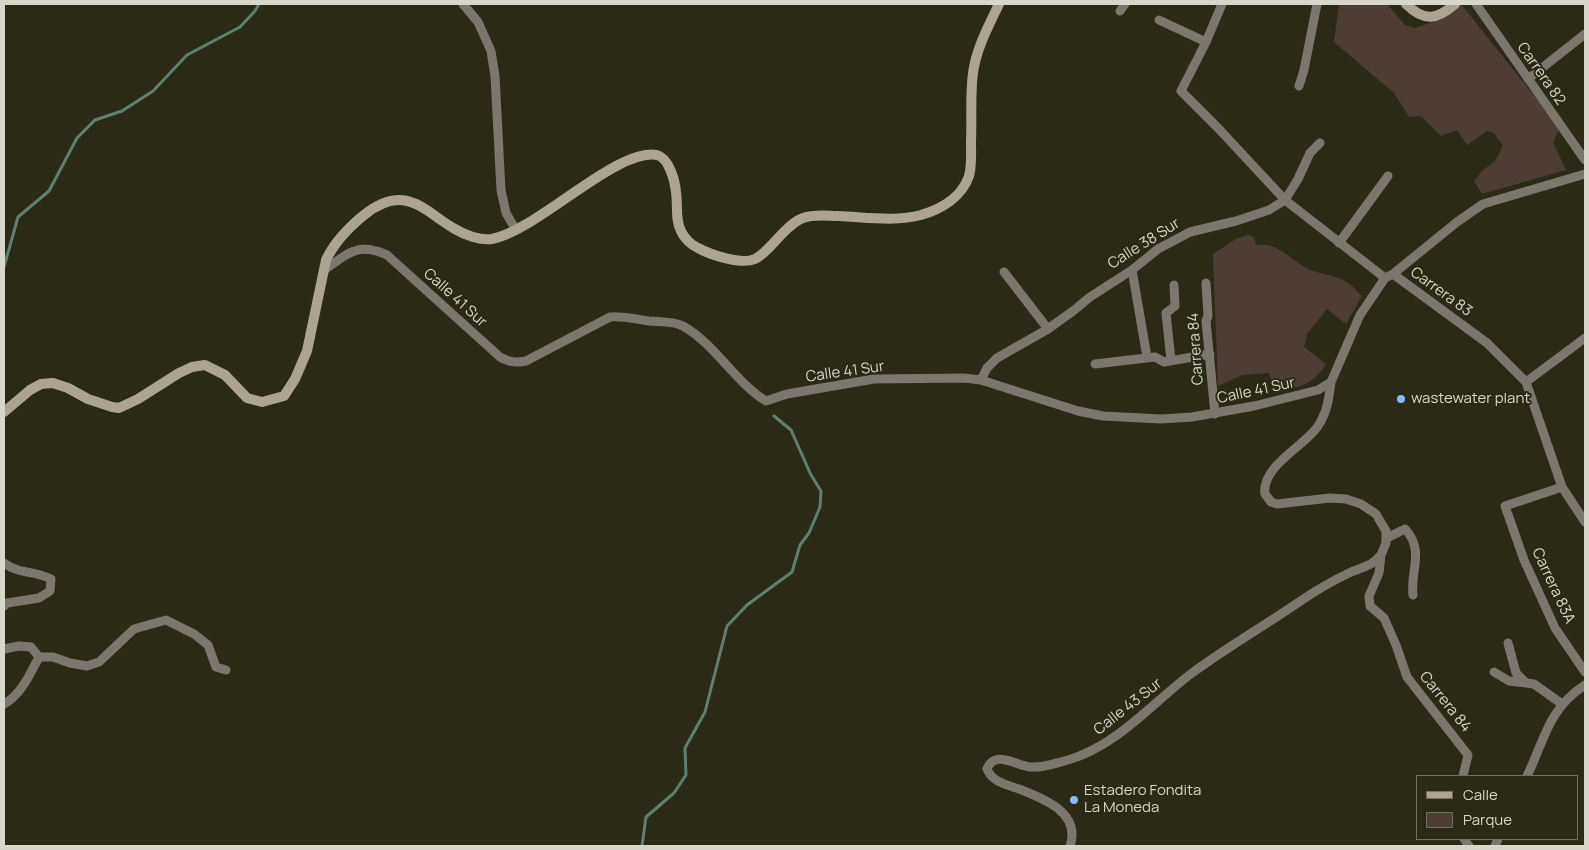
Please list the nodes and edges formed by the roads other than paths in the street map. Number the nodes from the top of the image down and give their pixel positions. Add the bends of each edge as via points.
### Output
1 (463, 4) edge
2 (999, 4) edge
3 (1222, 4) edge
4 (1317, 4) edge
5 (1406, 4) edge
6 (1455, 4) edge
7 (1476, 4) edge
8 (1159, 20) dead end
9 (1585, 34) edge
10 (1206, 42) junction
11 (1528, 79) junction
12 (1299, 86) dead end
13 (1320, 143) dead end
14 (1585, 160) edge
15 (1585, 174) edge
16 (1388, 176) dead end
17 (1285, 200) junction
18 (516, 230) junction
19 (1339, 243) junction
20 (324, 270) junction
21 (1132, 270) junction
22 (1004, 272) dead end
23 (1389, 276) junction
24 (1206, 283) dead end
25 (1174, 286) dead end
26 (1048, 329) junction
27 (1585, 338) edge
28 (1210, 354) junction
29 (1147, 357) junction
30 (1171, 361) junction
31 (1094, 364) dead end
32 (981, 380) junction
33 (1331, 382) junction
34 (1526, 382) junction
35 (4, 412) edge
36 (1215, 414) junction
37 (1562, 486) junction
38 (1585, 522) edge
39 (1386, 537) junction
40 (1381, 554) junction
41 (4, 563) edge
42 (1413, 595) dead end
43 (4, 606) edge
44 (1508, 643) dead end
45 (4, 649) edge
46 (39, 657) junction
47 (226, 670) dead end
48 (1494, 672) dead end
49 (1585, 672) edge
50 (1526, 683) junction
51 (1585, 685) edge
52 (4, 704) edge
53 (1562, 704) junction
54 (1463, 775) edge
55 (1527, 775) edge
56 (1070, 846) edge

1 - 18 street via 478,22 491,51 501,190 506,213
2 - 18 street via 974,69 968,176 963,188 943,206 918,216 894,218 808,216 794,223 759,256 748,261 737,260 701,250 685,237 678,224 676,191 671,173 663,158 653,155 634,158 617,166
3 - 10 street
4 - 12 street
5 - 6 street via 1420,16 1438,16
7 - 11 street, Carrera 82
8 - 10 street
9 - 11 street
10 - 17 street, Carrera 83 via 1181,91
11 - 14 street, Carrera 82
13 - 17 street, Calle 38 Sur via 1310,153
15 - 23 street via 1483,204
16 - 19 street
17 - 19 street, Carrera 83
17 - 21 street, Calle 38 Sur via 1269,210 1190,232 1158,249
18 - 20 street via 486,240 464,234 418,205 394,200 373,208 350,228 331,249
19 - 23 street, Carrera 83
20 - 32 street, Calle 41 Sur via 360,248 387,255 491,350 509,362 526,361 610,317 623,316 682,325 715,351 740,381 766,401 787,394 874,379
20 - 35 street via 306,351 284,396 262,402 247,398 225,376 204,365 179,373 119,408 88,399 53,383 41,384 30,390
21 - 26 street, Calle 38 Sur
21 - 29 street
22 - 26 street
23 - 33 street via 1360,315
23 - 34 street, Carrera 83 via 1487,343
24 - 28 street, Carrera 84
25 - 30 street via 1175,306 1166,313
26 - 32 street, Calle 38 Sur via 997,358 986,368
27 - 34 street
28 - 30 street
28 - 36 street, Carrera 84
29 - 30 street
29 - 31 street
32 - 36 street, Calle 41 Sur via 1103,416 1161,419
33 - 36 street, Calle 41 Sur via 1293,398
33 - 39 street via 1328,405 1318,427 1279,463 1264,490 1267,498 1277,504 1330,498 1361,504 1376,514 1386,530
34 - 37 street, Carrera 83
37 - 38 street, Carrera 83
37 - 49 street, Carrera 83A via 1505,506 1524,560 1555,628
39 - 40 street, Carrera 84
39 - 42 street via 1404,529 1410,537 1417,556
40 - 54 street, Carrera 84 via 1379,574 1368,596 1370,606 1384,618 1407,676 1468,754
40 - 56 street, Calle 43 Sur via 1368,567 1351,572 1306,598 1191,674 1141,717 1098,748 1082,756 1044,766 1030,767 1001,759 990,763 989,775 1067,815 1072,826
41 - 43 street via 12,569 51,579 50,591 39,598
44 - 50 street via 1516,673
45 - 46 street via 31,647
46 - 47 street via 54,657 87,666 99,662 134,629 166,620 194,634 208,646 216,667
46 - 52 street via 24,684
48 - 50 street via 1509,680
50 - 53 street via 1534,684
51 - 53 street
53 - 55 street via 1548,725

